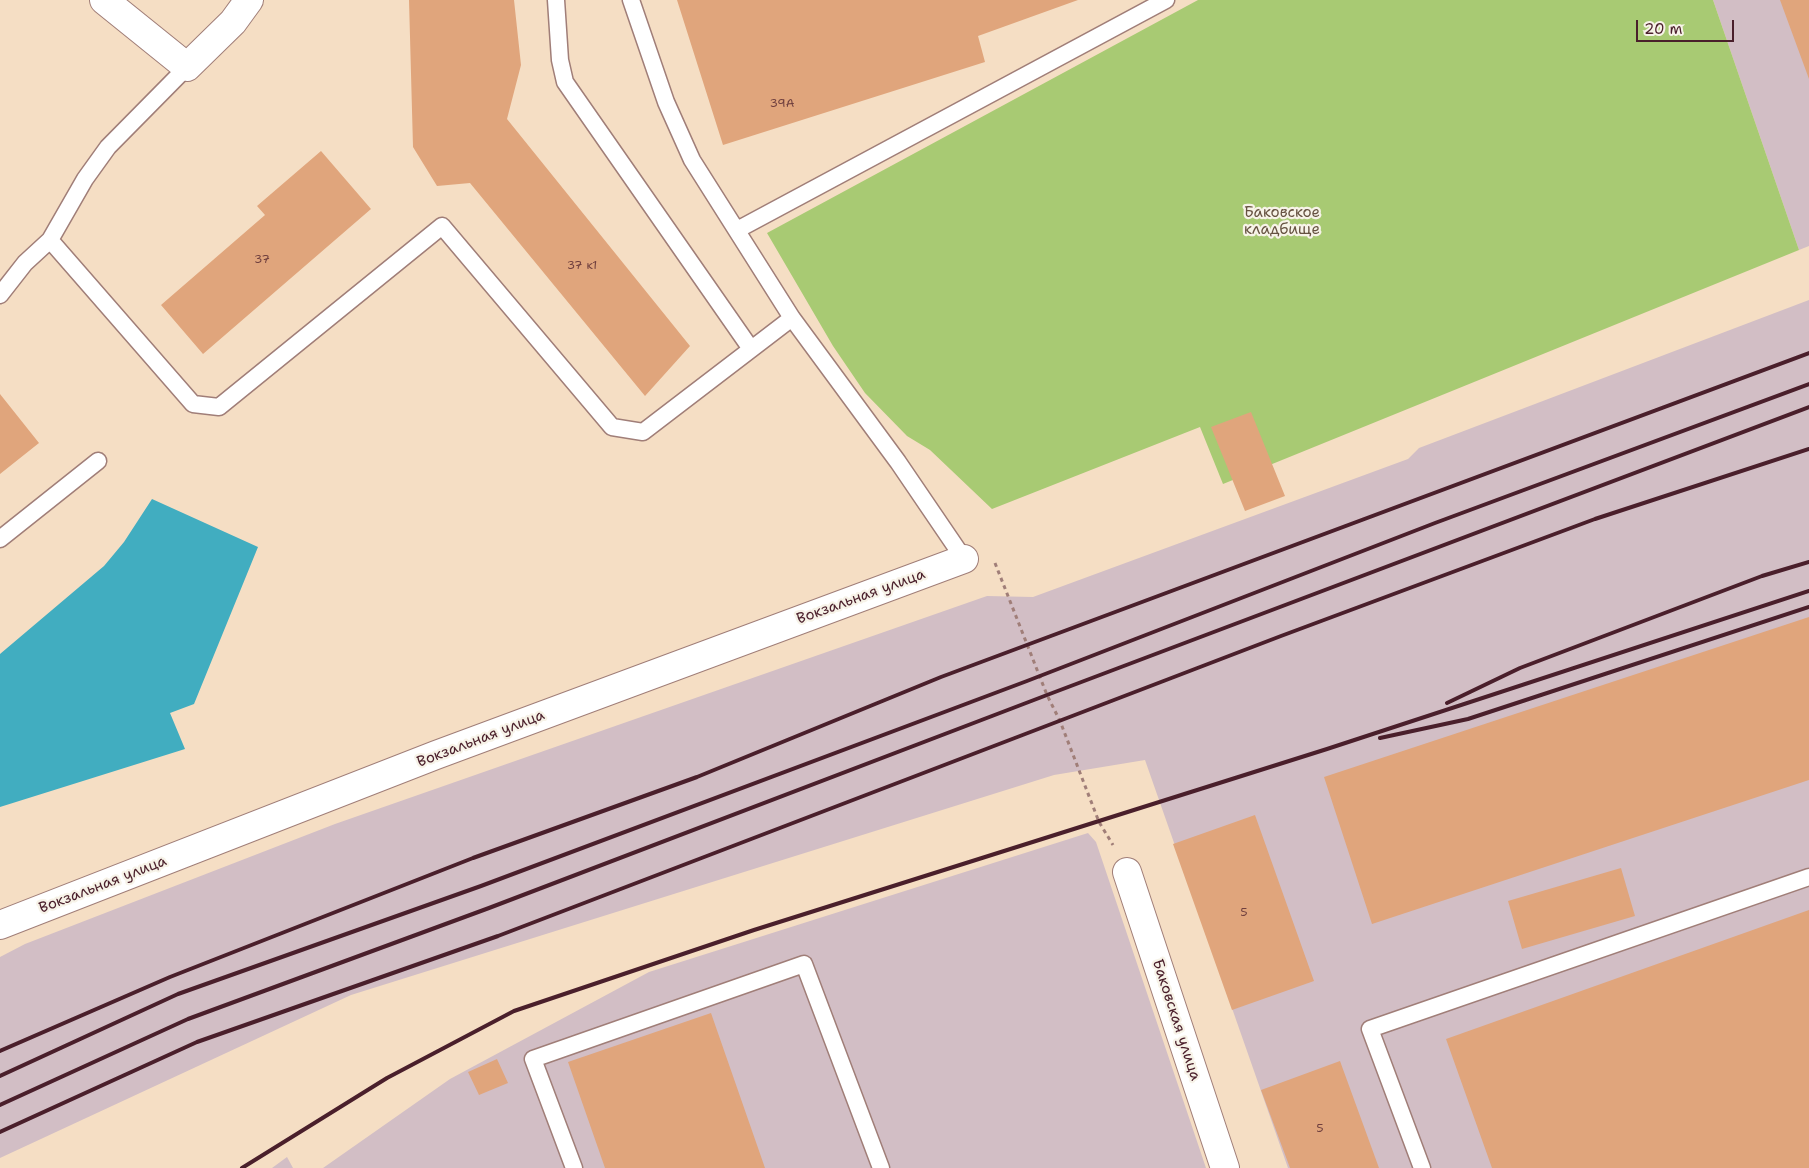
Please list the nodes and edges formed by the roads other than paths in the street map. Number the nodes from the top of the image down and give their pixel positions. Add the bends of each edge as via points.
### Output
1 (104, 0) edge
2 (249, 0) edge
3 (556, 0) edge
4 (631, 0) edge
5 (1166, 0) edge
6 (187, 67) junction
7 (736, 230) junction
8 (50, 240) junction
9 (0, 295) edge
10 (792, 318) junction
11 (751, 350) junction
12 (98, 461) dead end
13 (0, 539) edge
14 (964, 559) joint
15 (1128, 872) road end
16 (1809, 877) edge
17 (0, 925) edge
18 (574, 1168) edge
19 (881, 1168) edge
20 (1225, 1168) edge
21 (1422, 1168) edge

1 - 6 street
2 - 6 street via 233,22
3 - 11 lane via 560,60 565,82
4 - 7 lane via 666,102 692,160
5 - 7 lane
6 - 8 lane via 108,147 85,179
7 - 10 lane
8 - 9 lane via 25,263
8 - 11 lane via 193,404 219,407 442,226 612,427 643,432
10 - 11 lane
10 - 14 lane via 898,462
12 - 13 lane
14 - 17 street, Вокзальная улица via 436,755
15 - 20 street, Баковская улица
16 - 21 lane via 1370,1029
18 - 19 lane via 533,1059 804,964

